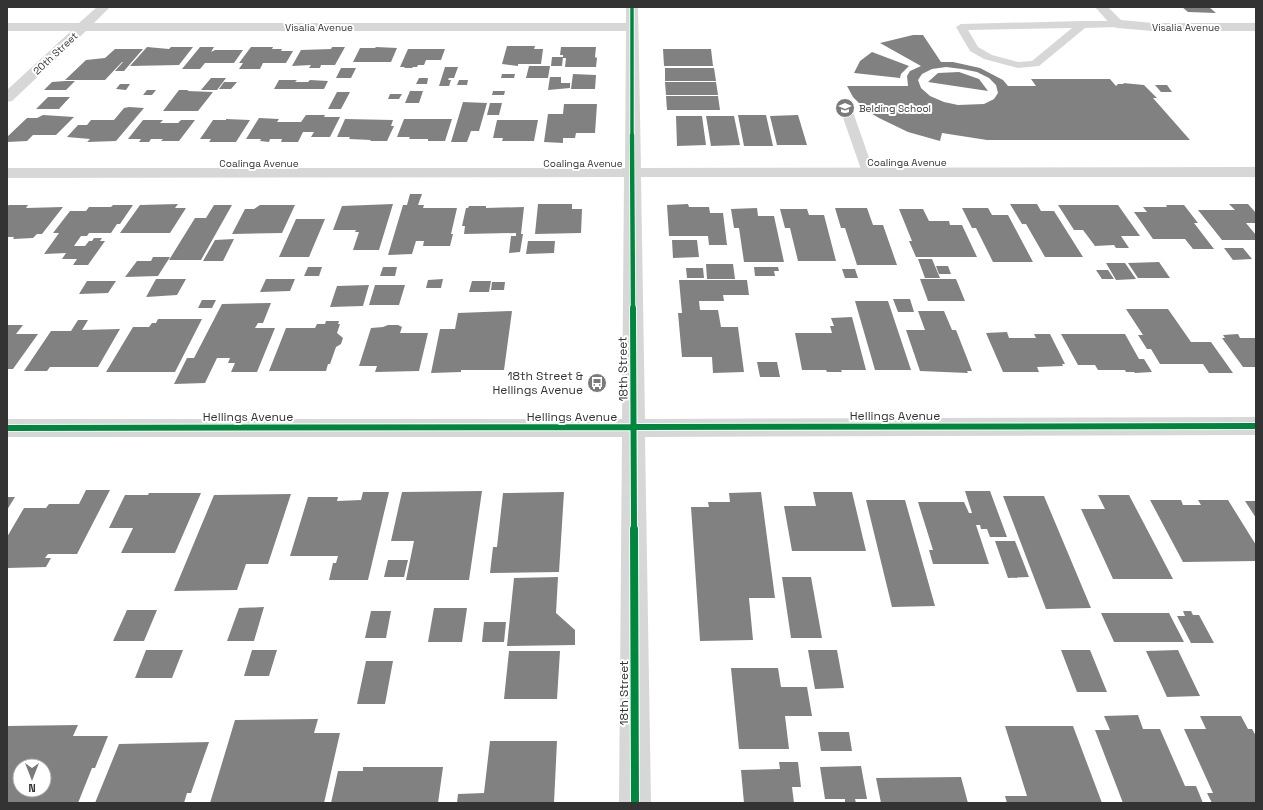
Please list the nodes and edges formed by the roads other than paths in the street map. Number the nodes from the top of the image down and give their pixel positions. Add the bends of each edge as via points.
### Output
1 (104, 7) edge
2 (1101, 7) edge
3 (632, 17) edge
4 (1083, 24) junction
5 (1117, 24) junction
6 (7, 27) edge
7 (83, 27) junction
8 (1256, 27) edge
9 (7, 98) edge
10 (847, 112) dead end
11 (868, 172) junction
12 (7, 173) edge
13 (632, 173) junction
14 (1255, 173) edge
15 (1256, 426) edge
16 (7, 428) edge
17 (634, 428) junction
18 (635, 803) edge

1 - 7 street, 20th Street
2 - 5 street
3 - 7 street, Visalia Avenue
3 - 13 street, 18th Street
4 - 4 lane via 1053,25 961,27 974,49 988,57 1018,65 1035,64
4 - 5 lane
5 - 8 street, Visalia Avenue via 1153,28
6 - 7 street, Visalia Avenue
7 - 9 street, 20th Street
10 - 11 lane
11 - 13 street, Coalinga Avenue
11 - 14 street, Coalinga Avenue
12 - 13 street, Coalinga Avenue
13 - 17 street, 18th Street
15 - 17 street, Hellings Avenue
16 - 17 street, Hellings Avenue
17 - 18 street, 18th Street

